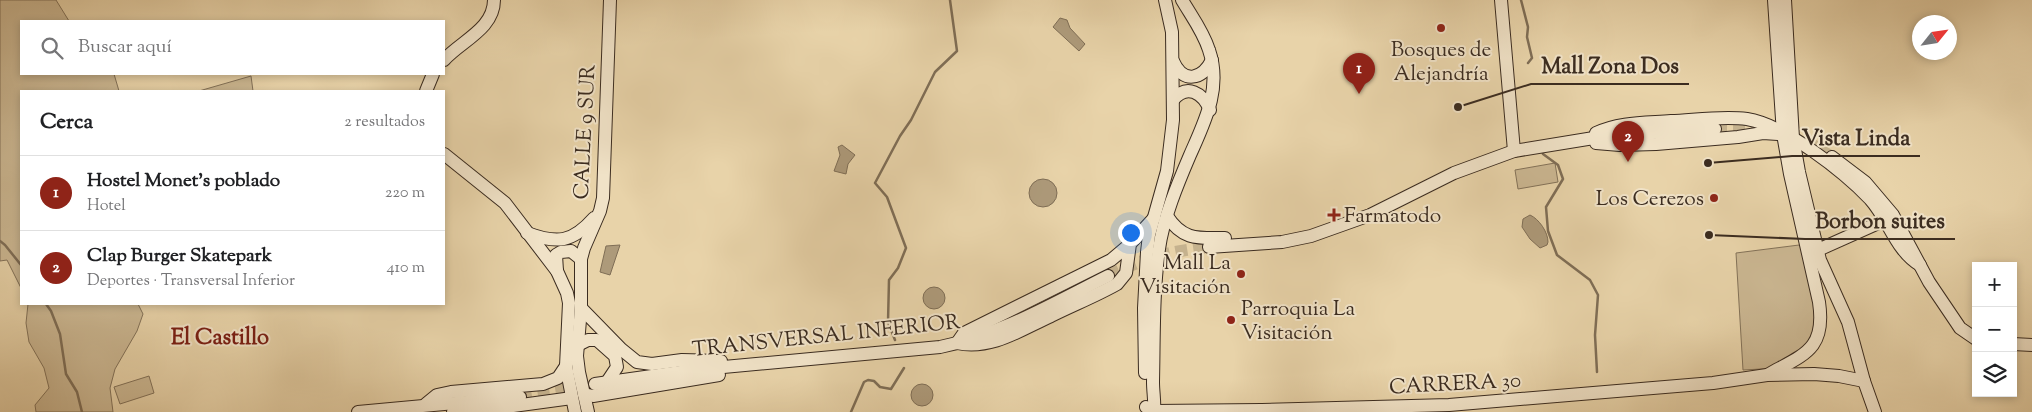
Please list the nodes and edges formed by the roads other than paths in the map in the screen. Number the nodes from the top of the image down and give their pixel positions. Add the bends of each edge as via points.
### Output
1 (494, 0) edge
2 (610, 0) edge
3 (1165, 0) edge
4 (1182, 0) edge
5 (1501, 0) edge
6 (1774, 0) edge
7 (1785, 0) edge
8 (445, 59) edge
9 (1212, 60) junction
10 (1173, 61) junction
11 (433, 75) edge
12 (426, 90) edge
13 (1173, 100) junction
14 (1210, 110) junction
15 (1715, 129) tunnel mouth
16 (1788, 136) junction
17 (1581, 140) junction
18 (1514, 151) junction
19 (445, 155) edge
20 (1832, 157) tunnel mouth
21 (600, 211) junction
22 (1167, 216) junction
23 (1154, 218) junction
24 (1885, 220) junction
25 (1332, 229) junction
26 (526, 233) junction
27 (1130, 244) junction
28 (1210, 247) tunnel mouth
29 (1818, 250) junction
30 (581, 259) junction
31 (1920, 265) junction
32 (557, 271) junction
33 (1108, 276) tunnel mouth
34 (581, 308) junction
35 (1844, 313) junction
36 (1821, 320) junction
37 (1972, 336) edge
38 (957, 343) junction
39 (2017, 344) edge
40 (578, 345) junction
41 (2032, 345) edge
42 (1807, 353) junction
43 (1858, 354) junction
44 (566, 366) junction
45 (732, 366) junction
46 (1814, 374) junction
47 (1767, 375) junction
48 (1839, 376) junction
49 (1864, 381) junction
50 (520, 396) tunnel mouth
51 (578, 397) junction
52 (426, 404) junction
53 (1150, 411) edge
54 (358, 412) edge
55 (452, 412) edge
56 (575, 412) edge
57 (588, 412) edge
58 (1875, 412) edge

1 - 8 main road via 491,15 484,25
2 - 21 main road, CALLE 9 SUR
3 - 10 main road via 1172,32
4 - 9 main road via 1198,25
5 - 18 main road
6 - 16 main road
7 - 16 main road
9 - 10 main road via 1202,74 1190,77 1178,71
9 - 14 main road via 1214,84
10 - 13 main road
11 - 12 main road
13 - 14 main road via 1182,92 1194,91 1204,98
13 - 23 main road via 1170,151
14 - 22 main road
15 - 17 main road
16 - 17 main road via 1763,133 1620,145
16 - 17 main road via 1745,119 1618,125
16 - 24 main road via 1860,190
16 - 29 main road
16 - 36 main road via 1790,174 1820,302
17 - 18 main road
18 - 25 main road via 1454,173 1370,215
19 - 26 main road, CALLE 9 SUR via 500,198
20 - 31 main road via 1865,182 1883,201
21 - 26 main road via 586,227 569,238 552,241
21 - 30 main road, CALLE 9 SUR
22 - 25 main road via 1181,232 1197,238 1274,236
22 - 53 main road via 1156,276
23 - 27 main road
23 - 53 main road via 1145,276
24 - 29 main road
24 - 31 main road via 1908,257
25 - 28 main road via 1294,241
26 - 32 main road, CALLE 9 SUR
27 - 38 main road via 1103,265 964,333
27 - 38 main road via 1126,273 1117,284 1012,335 971,346
29 - 35 main road
30 - 32 main road via 571,251 560,252 556,255
30 - 34 main road, CALLE 9 SUR
31 - 37 main road via 1960,328
32 - 44 main road, CALLE 9 SUR via 570,303
33 - 38 main road, TRANSVERSAL INFERIOR via 992,332
34 - 40 main road, CALLE 9 SUR
34 - 45 main road via 637,362 652,364 699,359
35 - 36 main road via 1831,312
35 - 43 main road
36 - 42 main road via 1817,337
38 - 45 main road, TRANSVERSAL INFERIOR
39 - 41 main road
40 - 45 main road, TRANSVERSAL INFERIOR via 597,340 615,356 616,372 601,383
40 - 51 main road, CALLE 9 SUR
42 - 46 main road via 1809,367
42 - 47 main road, CARRERA 30
43 - 48 main road via 1854,364
43 - 49 main road
44 - 51 main road, CALLE 9 SUR
44 - 52 main road via 558,378 543,384 451,392 438,395
45 - 51 main road via 721,375
46 - 47 main road, CARRERA 30
46 - 48 main road, CARRERA 30
47 - 53 main road, CARRERA 30 via 1713,383 1449,405
48 - 49 main road, CARRERA 30
49 - 58 main road
50 - 52 main road
51 - 55 main road
51 - 56 main road, CALLE 9 SUR
51 - 57 main road, CALLE 9 SUR
52 - 54 main road
52 - 55 main road

